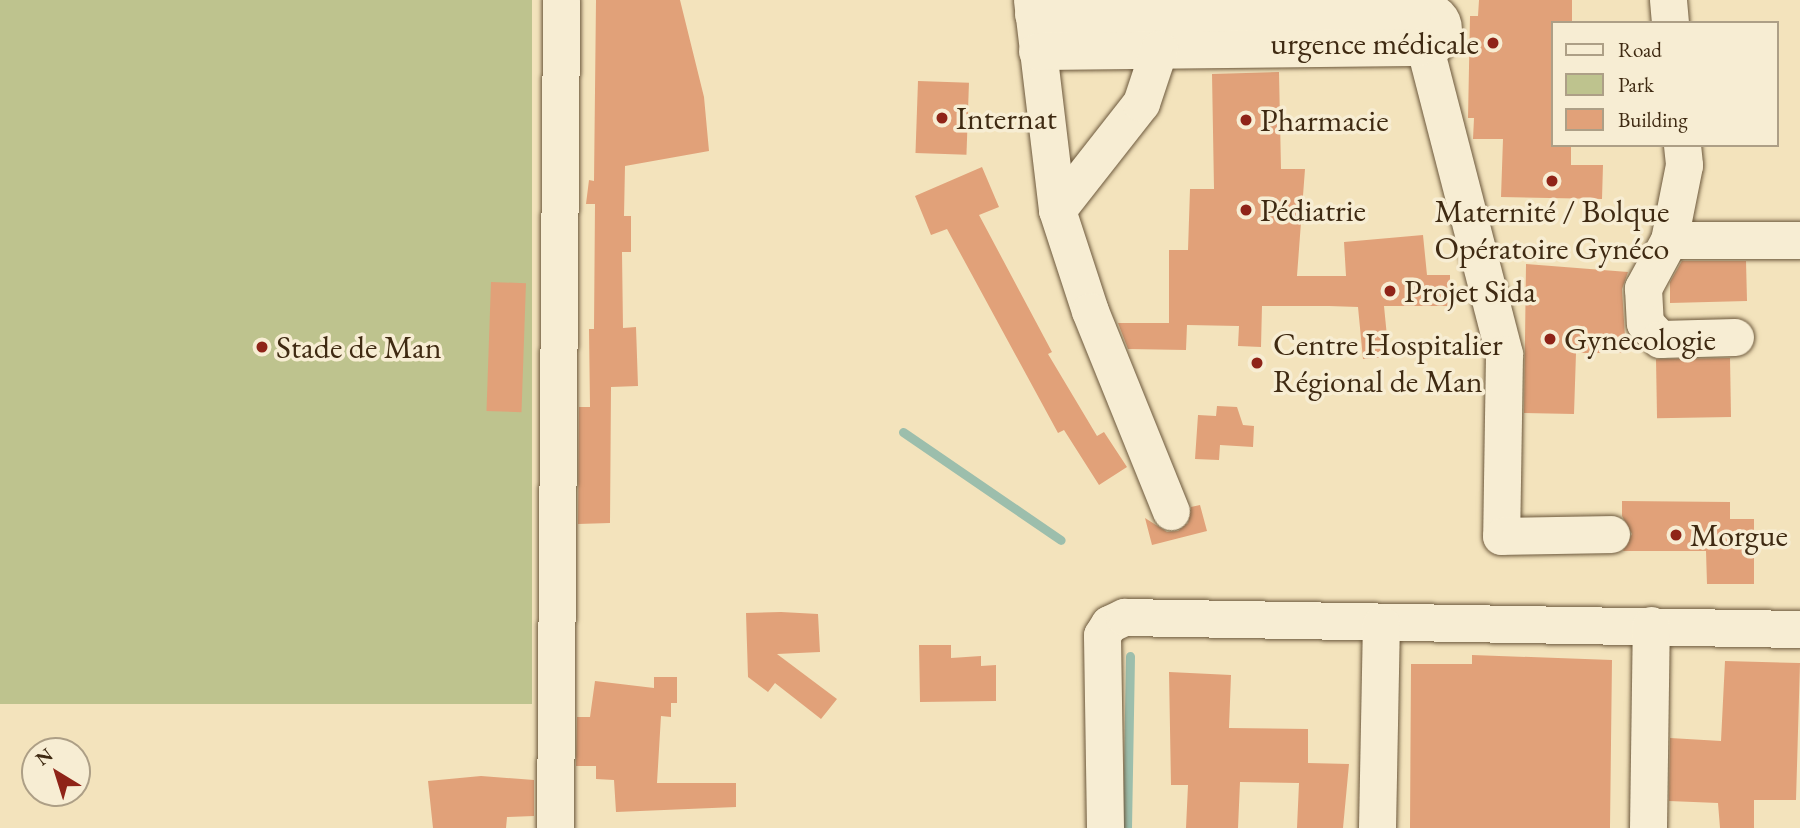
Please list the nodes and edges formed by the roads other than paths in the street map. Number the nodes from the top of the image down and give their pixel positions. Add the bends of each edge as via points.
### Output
1 (561, 0) edge
2 (1668, 0) edge
3 (1032, 7) edge
4 (1670, 21) edge
5 (1421, 23) edge
6 (1159, 49) junction
7 (1037, 51) junction
8 (1682, 147) edge
9 (1057, 209) junction
10 (1669, 240) junction
11 (1800, 240) edge
12 (1735, 337) dead end
13 (1171, 511) dead end
14 (1611, 534) dead end
15 (1381, 624) junction
16 (1651, 625) junction
17 (1800, 629) edge
18 (555, 828) edge
19 (1105, 828) edge
20 (1377, 828) edge
21 (1648, 828) edge

1 - 18 street
2 - 4 street
3 - 5 street
3 - 7 street
5 - 6 street
5 - 14 street via 1504,354 1502,536
6 - 7 street
6 - 9 street via 1141,103
7 - 9 street
8 - 10 street via 1684,165
9 - 13 street via 1090,311
10 - 11 street
10 - 12 street via 1643,288 1645,323 1660,339
15 - 16 street
15 - 19 street via 1124,617 1109,624 1102,635
15 - 20 street
16 - 17 street
16 - 21 street

